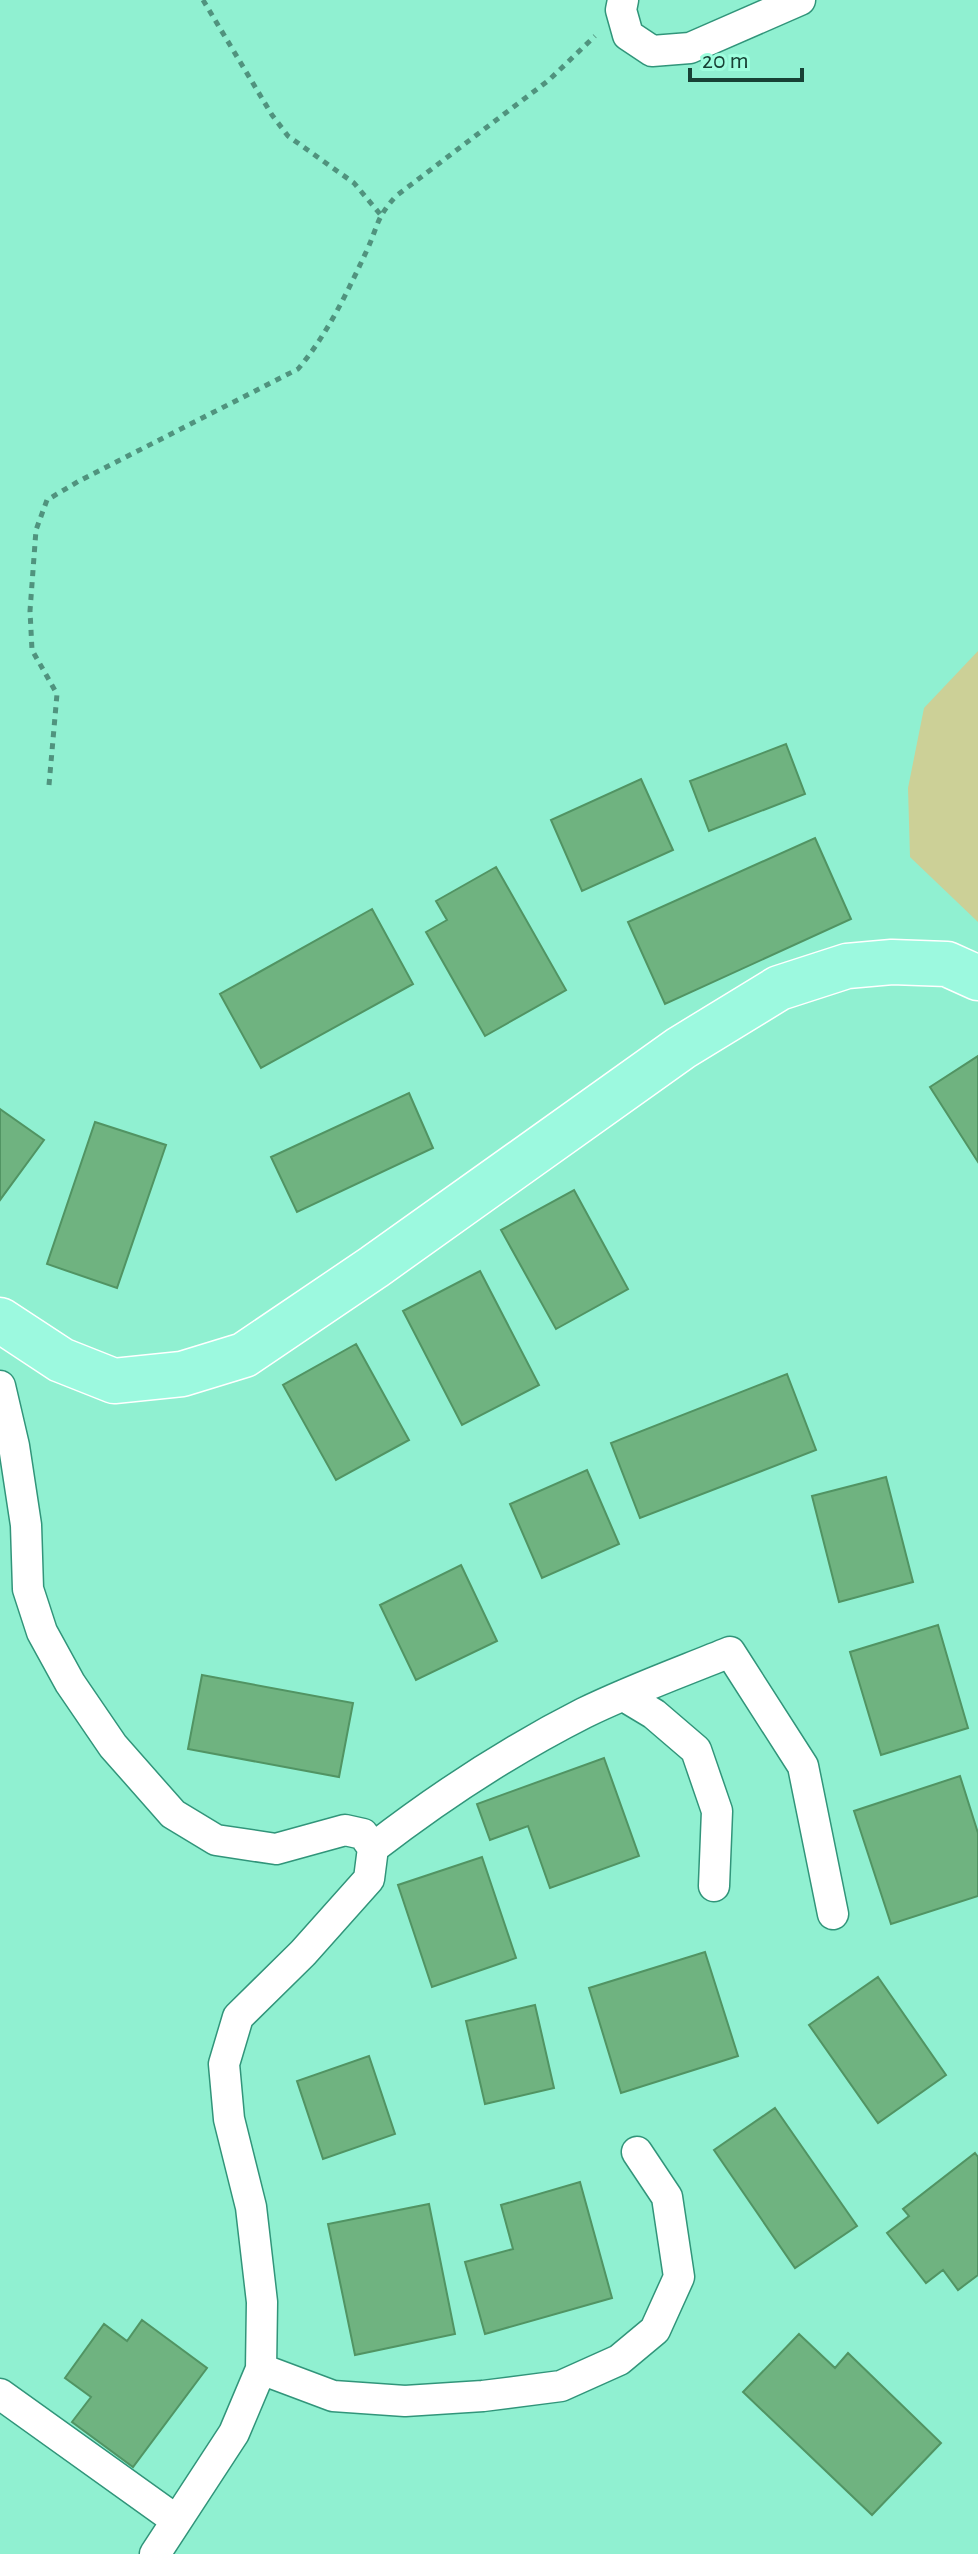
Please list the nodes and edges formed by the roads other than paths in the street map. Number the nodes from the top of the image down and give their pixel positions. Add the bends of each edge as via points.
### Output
1 (800, 0) edge
2 (622, 5) edge
3 (978, 978) edge
4 (0, 1320) edge
5 (0, 1386) edge
6 (624, 1696) junction
7 (373, 1848) junction
8 (714, 1886) dead end
9 (833, 1914) dead end
10 (637, 2152) dead end
11 (261, 2369) junction
12 (0, 2394) edge
13 (176, 2520) junction
14 (155, 2554) edge

1 - 2 street via 690,48 652,51 628,35
3 - 4 main road via 947,964 892,962 847,966 779,988 681,1048 244,1355 182,1374 114,1381 61,1360
5 - 7 street via 26,1525 28,1589 42,1632 113,1746 173,1814 216,1840 276,1849 345,1830 363,1834
6 - 7 street via 495,1762
6 - 8 street via 696,1750 717,1811
6 - 9 street via 730,1652 803,1766
7 - 11 street via 369,1879 238,2017 224,2064 229,2119 251,2207 259,2270
10 - 11 street via 667,2197 679,2277 655,2330 619,2360 561,2386 405,2401 333,2396
11 - 13 street via 234,2433
12 - 13 street
13 - 14 street

